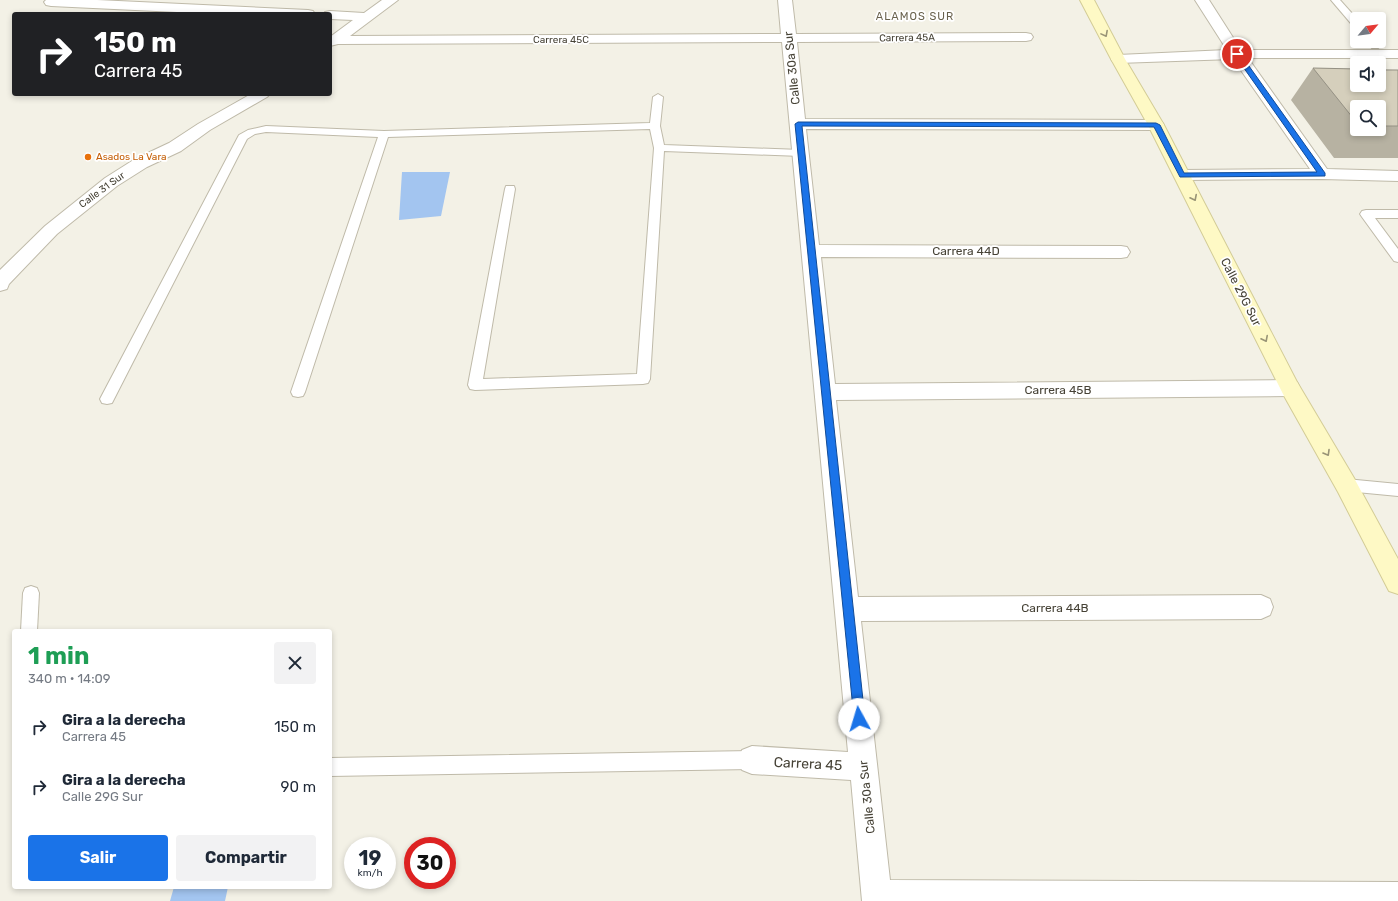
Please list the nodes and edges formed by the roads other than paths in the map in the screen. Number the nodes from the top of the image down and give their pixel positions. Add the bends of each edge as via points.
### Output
1 (391, 0) edge
2 (785, 0) edge
3 (1087, 0) edge
4 (1202, 0) edge
5 (1335, 0) edge
6 (51, 2) dead end
7 (265, 12) edge
8 (332, 15) edge
9 (367, 17) junction
10 (1350, 17) edge
11 (1026, 37) dead end
12 (788, 39) junction
13 (332, 42) edge
14 (1237, 54) junction
15 (1398, 54) edge
16 (1118, 59) junction
17 (258, 96) edge
18 (658, 97) dead end
19 (798, 124) junction
20 (1156, 125) junction
21 (655, 126) junction
22 (384, 134) junction
23 (659, 148) junction
24 (801, 153) junction
25 (1322, 174) junction
26 (1182, 175) junction
27 (1398, 176) edge
28 (510, 189) dead end
29 (1398, 214) edge
30 (812, 251) junction
31 (1121, 252) dead end
32 (1398, 258) edge
33 (0, 284) edge
34 (1290, 388) junction
35 (298, 392) dead end
36 (826, 392) junction
37 (107, 399) dead end
38 (1346, 485) junction
39 (1398, 490) edge
40 (1398, 582) edge
41 (31, 593) dead end
42 (1261, 607) dead end
43 (848, 609) junction
44 (28, 629) edge
45 (752, 760) joint
46 (332, 767) edge
47 (864, 767) junction
48 (1398, 897) edge
49 (877, 898) edge

1 - 9 street
2 - 12 street, Calle 30a Sur
3 -> 16 street, Calle 29G Sur
4 - 14 street
5 - 10 lane
6 - 7 street
8 - 9 street
9 - 13 street
11 - 12 street, Carrera 45A
12 - 13 street, Carrera 45C
12 - 19 street, Calle 30a Sur
14 - 15 street
14 - 16 street
14 - 25 street
16 - 20 street, Calle 29G Sur
17 - 33 street, Calle 31 Sur via 175,147 140,163 111,182 51,230
18 - 21 lane
19 - 20 street
19 - 24 street, Calle 30a Sur
20 - 26 street, Calle 29G Sur
21 - 22 lane
21 - 23 lane
22 - 35 lane
22 - 37 lane via 266,129 243,137
23 - 24 lane
23 - 28 lane via 643,379 475,385
24 - 30 street, Calle 30a Sur
25 - 26 street
25 - 27 street
26 -> 34 street, Calle 29G Sur
29 - 32 lane via 1366,214
30 - 31 street, Carrera 44D
30 - 36 street, Calle 30a Sur
34 - 36 street, Carrera 45B
34 -> 38 street, Calle 29G Sur
36 - 43 street, Calle 30a Sur
38 - 39 lane
38 - 40 street, Calle 29G Sur
41 - 44 lane
42 - 43 street, Carrera 44B
43 - 47 street, Calle 30a Sur
45 - 46 lane
45 - 47 street, Carrera 45
47 - 49 street, Calle 30a Sur
48 - 49 street

